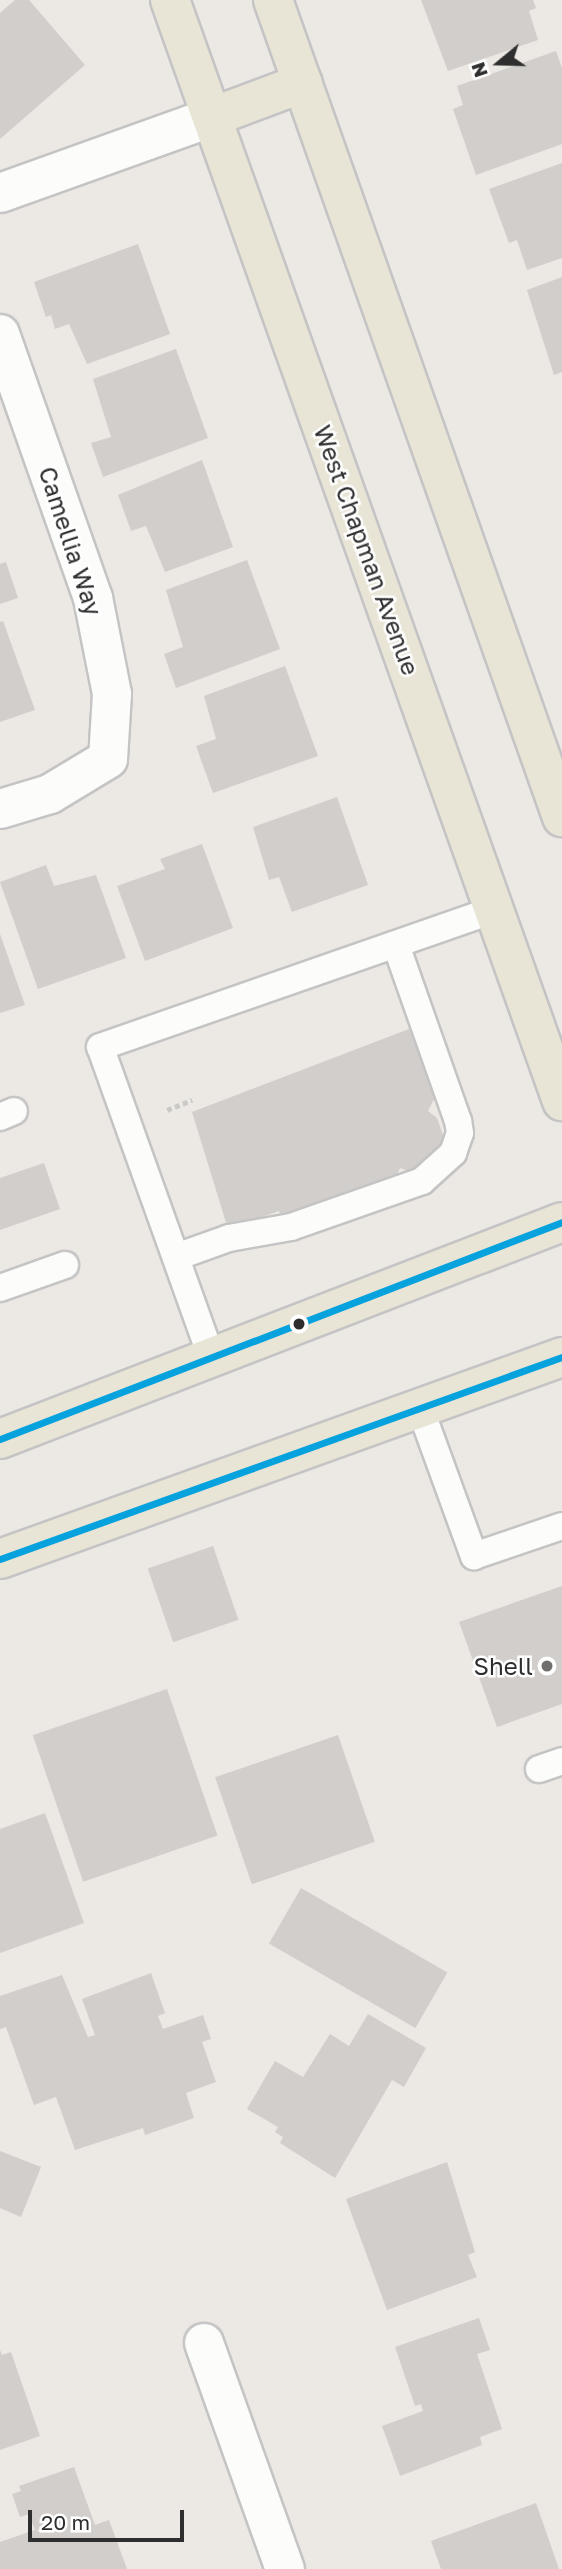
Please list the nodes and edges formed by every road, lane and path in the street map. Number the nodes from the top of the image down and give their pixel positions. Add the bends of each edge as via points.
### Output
1 (170, 0) edge
2 (273, 0) edge
3 (303, 83) junction
4 (212, 117) junction
5 (0, 193) edge
6 (0, 334) edge
7 (0, 809) edge
8 (562, 817) edge
9 (497, 909) junction
10 (396, 945) junction
11 (192, 1100) dead end
12 (562, 1101) edge
13 (162, 1111) dead end
14 (562, 1222) edge
15 (176, 1257) junction
16 (65, 1265) dead end
17 (0, 1288) edge
18 (562, 1357) edge
19 (212, 1359) junction
20 (420, 1408) junction
21 (0, 1439) edge
22 (562, 1526) edge
23 (0, 1559) edge
24 (204, 2343) dead end
25 (285, 2569) edge

1 - 4 main road, West Chapman Avenue
2 - 3 main road
3 - 4 main road
3 - 8 main road
4 - 5 street
4 - 9 main road, West Chapman Avenue
6 - 7 street, Camellia Way via 93,598 112,694 108,759 50,794
9 - 10 lane
9 - 12 main road, West Chapman Avenue
10 - 15 lane via 458,1121 460,1133 453,1153 422,1181 291,1227 229,1238
10 - 15 lane via 100,1048
11 - 13 path
14 - 19 main road
15 - 19 lane
16 - 17 lane
18 - 20 main road
19 - 21 main road
20 - 22 lane via 474,1556
20 - 23 main road
24 - 25 street

